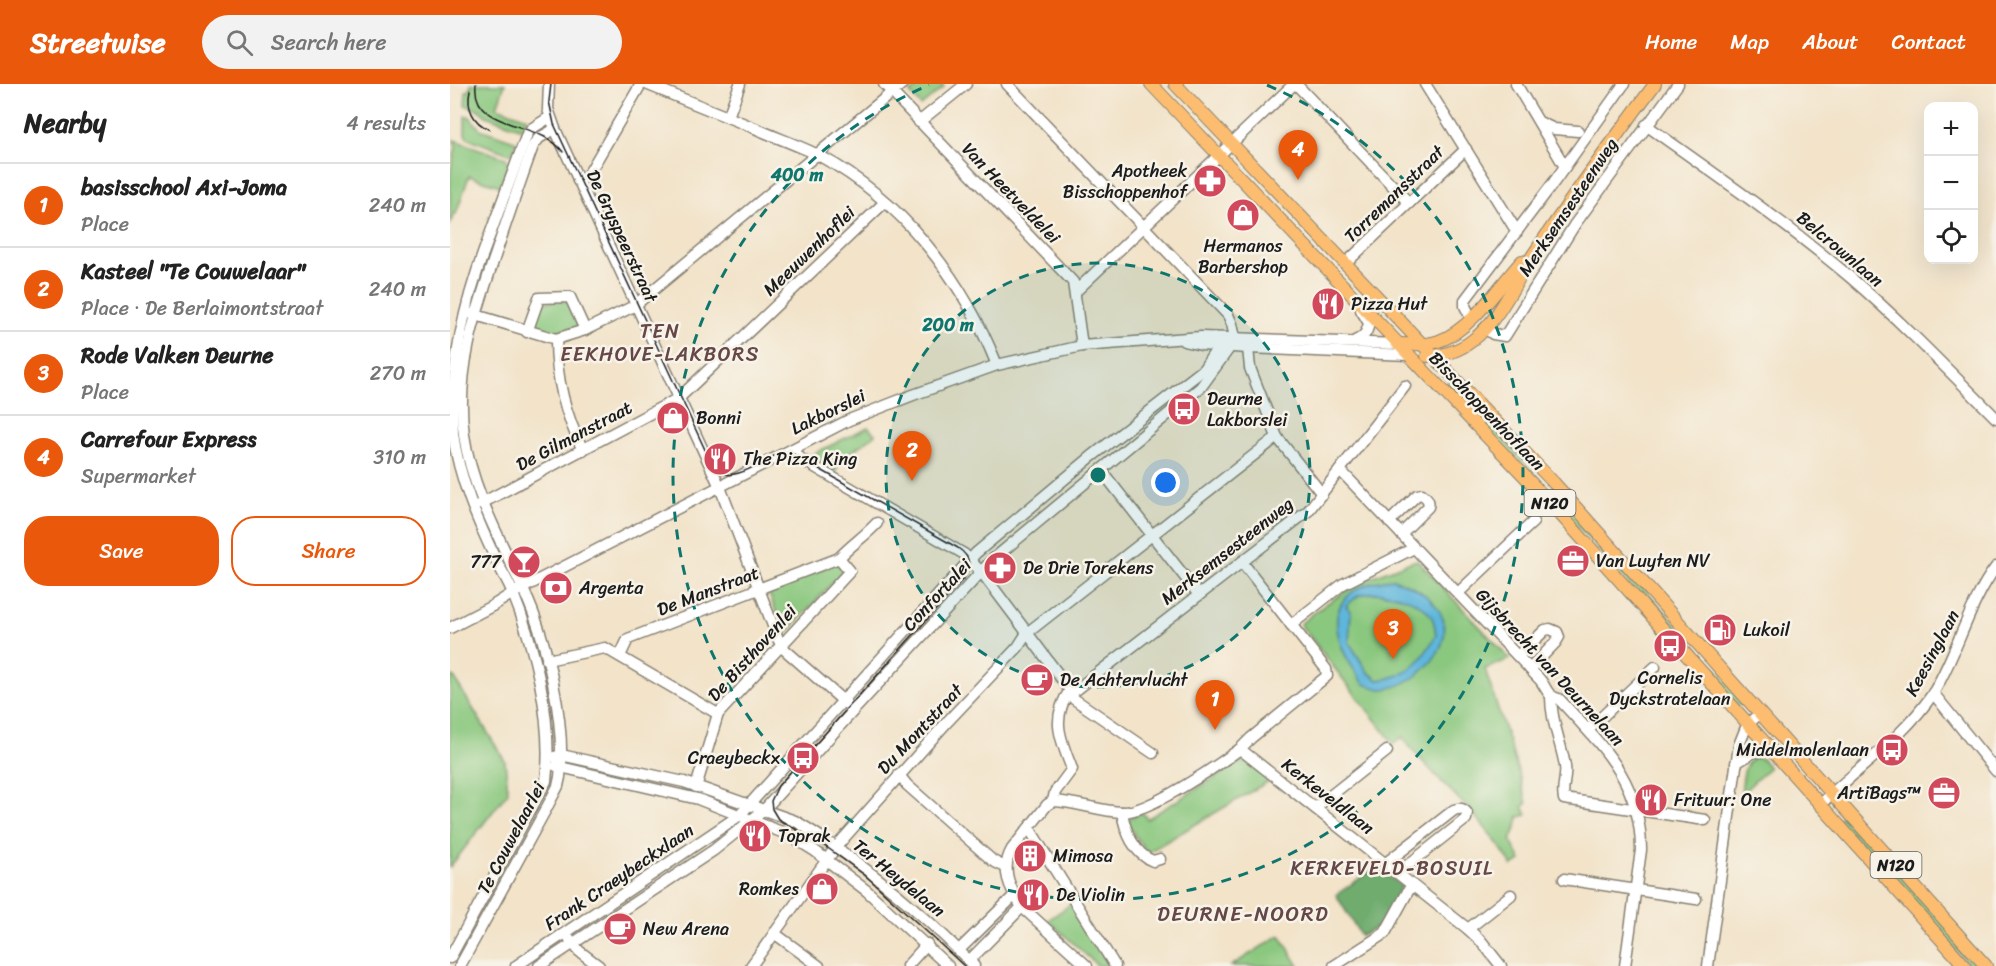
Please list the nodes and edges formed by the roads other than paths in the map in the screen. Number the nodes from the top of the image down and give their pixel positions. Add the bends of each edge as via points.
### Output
1 (549, 84) edge
2 (640, 84) edge
3 (646, 84) edge
4 (740, 84) edge
5 (902, 84) edge
6 (966, 84) edge
7 (1007, 84) edge
8 (1151, 84) edge
9 (1175, 84) edge
10 (1295, 84) edge
11 (1425, 84) edge
12 (1516, 84) edge
13 (1624, 84) edge
14 (1655, 84) edge
15 (1678, 84) edge
16 (888, 88) edge
17 (550, 117) junction
18 (728, 117) junction
19 (919, 122) junction
20 (1539, 122) junction
21 (1646, 125) junction
22 (531, 129) junction
23 (1578, 131) dead end
24 (550, 132) junction
25 (1231, 144) junction
26 (1466, 149) junction
27 (818, 155) junction
28 (1218, 156) junction
29 (1565, 167) junction
30 (518, 172) junction
31 (578, 181) junction
32 (885, 202) junction
33 (1409, 203) junction
34 (1143, 227) junction
35 (1551, 229) junction
36 (1517, 232) junction
37 (1345, 264) junction
38 (1076, 291) junction
39 (1357, 299) junction
40 (636, 306) junction
41 (462, 311) junction
42 (475, 314) junction
43 (1472, 318) junction
44 (1485, 328) junction
45 (585, 330) junction
46 (527, 332) junction
47 (556, 339) junction
48 (1354, 341) junction
49 (1227, 342) junction
50 (1082, 344) junction
51 (1398, 344) junction
52 (1422, 344) junction
53 (1329, 346) junction
54 (1248, 348) junction
55 (1408, 355) junction
56 (1433, 356) junction
57 (996, 362) junction
58 (1204, 375) junction
59 (1405, 386) dead end
60 (678, 399) junction
61 (1996, 418) edge
62 (458, 431) junction
63 (1277, 437) junction
64 (583, 450) junction
65 (792, 450) junction
66 (1101, 470) junction
67 (1340, 470) junction
68 (720, 487) junction
69 (1322, 494) junction
70 (479, 504) junction
71 (1389, 522) junction
72 (1533, 522) dead end
73 (877, 523) dead end
74 (1151, 534) junction
75 (1401, 534) junction
76 (1414, 548) junction
77 (839, 558) junction
78 (970, 560) junction
79 (1242, 562) junction
80 (1996, 567) edge
81 (981, 572) junction
82 (759, 590) junction
83 (519, 593) junction
84 (1458, 593) junction
85 (1199, 595) junction
86 (532, 613) junction
87 (521, 618) junction
88 (1291, 625) junction
89 (450, 628) edge
90 (1027, 633) junction
91 (781, 645) junction
92 (620, 656) junction
93 (1518, 656) junction
94 (547, 660) junction
95 (1655, 667) dead end
96 (1530, 669) junction
97 (1070, 690) junction
98 (1933, 693) junction
99 (1551, 697) junction
100 (843, 701) junction
101 (854, 710) junction
102 (1760, 713) junction
103 (718, 714) junction
104 (1747, 725) junction
105 (1588, 730) junction
106 (1240, 749) junction
107 (1771, 750) junction
108 (1387, 751) dead end
109 (1153, 753) dead end
110 (561, 755) junction
111 (548, 760) junction
112 (1736, 763) junction
113 (561, 768) junction
114 (1996, 771) edge
115 (899, 775) junction
116 (1284, 783) junction
117 (696, 787) junction
118 (1273, 791) dead end
119 (1832, 793) junction
120 (1053, 801) junction
121 (751, 805) junction
122 (1820, 805) junction
123 (1315, 808) junction
124 (1637, 809) junction
125 (764, 810) junction
126 (1122, 812) junction
127 (740, 815) junction
128 (752, 820) junction
129 (1705, 820) dead end
130 (1029, 828) junction
131 (836, 848) junction
132 (1160, 859) dead end
133 (828, 860) junction
134 (1386, 863) junction
135 (1005, 867) junction
136 (1398, 873) junction
137 (1564, 879) dead end
138 (1412, 884) junction
139 (1637, 890) junction
140 (1511, 895) dead end
141 (1014, 896) junction
142 (1695, 899) dead end
143 (1022, 907) junction
144 (1468, 929) junction
145 (566, 932) junction
146 (774, 933) junction
147 (573, 943) junction
148 (927, 945) junction
149 (958, 951) junction
150 (450, 958) edge
151 (972, 964) edge
152 (460, 966) edge
153 (516, 966) edge
154 (538, 966) edge
155 (600, 966) edge
156 (751, 966) edge
157 (819, 966) edge
158 (907, 966) edge
159 (948, 966) edge
160 (1087, 966) edge
161 (1115, 966) edge
162 (1334, 966) edge
163 (1501, 966) edge
164 (1625, 966) edge
165 (1708, 966) edge
166 (1965, 966) edge
167 (1986, 966) edge

1 - 17 street, De Gryspeerstraat
2 - 31 street via 588,175
3 - 18 street
4 - 18 street
5 - 16 street
6 - 19 street
7 - 34 street
8 - 28 main road, Bisschoppenhoflaan / N120
9 - 25 main road, Bisschoppenhoflaan / N120
10 - 25 street
10 - 33 street
11 - 26 street
12 - 20 street
13 - 29 street, Merksemsesteenweg
14 - 35 main road, Merksemsesteenweg
15 - 21 street, Merksemsesteenweg
16 - 19 street, Van Heetveldelei
16 - 27 street
17 - 22 street
17 - 24 street, De Gryspeerstraat
18 - 27 street
19 - 38 street, Van Heetveldelei via 1066,274
20 - 23 street via 1554,129
20 - 29 street
21 - 44 street, Merksemsesteenweg via 1575,224 1505,336
21 - 61 street, Belcrownlaan via 1785,224 1852,279
22 - 24 street
22 - 30 street
24 - 30 street via 535,141
24 - 31 street, De Gryspeerstraat
25 - 28 street
25 - 37 main road, Bisschoppenhoflaan / N120
26 - 33 street, Torremansstraat
26 - 36 street
27 - 32 street
27 - 40 street
28 - 34 street
28 - 39 main road, Bisschoppenhoflaan / N120
29 - 36 street, Merksemsesteenweg
30 - 41 street
30 - 42 street
31 - 40 street, De Gryspeerstraat
32 - 57 street via 949,274
32 - 60 street, Meeuwenhoflei
33 - 37 street, Torremansstraat
34 - 38 street
34 - 49 street via 1228,315 1232,324
35 - 43 main road, Merksemsesteenweg
35 - 44 main road, Merksemsesteenweg
36 - 43 street, Merksemsesteenweg via 1465,300
37 - 52 main road, Bisschoppenhoflaan / N120
38 - 50 street
39 - 48 street via 1369,323 1366,334
39 - 51 main road, Bisschoppenhoflaan / N120
40 - 45 street
40 - 60 street, De Gryspeerstraat
41 - 42 street
41 - 62 street via 451,373
42 - 46 street
42 - 62 street via 465,358
43 - 52 main road, Merksemsesteenweg via 1443,339
44 - 56 main road, Merksemsesteenweg via 1450,354
45 - 46 street via 570,297 539,298
45 - 47 street
46 - 47 street
47 - 64 street via 559,384
48 - 51 street, Lakborslei
48 - 53 street, Lakborslei
49 - 50 street, Lakborslei via 1201,345 1173,339
49 - 53 street, Lakborslei
49 - 54 street, Lakborslei
49 - 58 street, Confortalei
50 - 57 street, Lakborslei
51 - 52 main road, Merksemsesteenweg
51 - 55 main road, Bisschoppenhoflaan / N120
52 - 56 main road, Bisschoppenhoflaan / N120
53 - 54 street, Lakborslei
53 - 55 street, Lakborslei
54 - 63 street via 1250,368
55 - 56 main road, Lakborslei
55 - 104 main road, Bisschoppenhoflaan / N120 via 1552,505
56 - 102 main road, Bisschoppenhoflaan / N120 via 1559,489
57 - 65 street, Lakborslei via 849,420
58 - 66 street, Confortalei via 1202,387
58 - 78 street, Confortalei via 1092,457
59 - 67 street, Merksemsesteenweg
60 - 64 street, De Gilmanstraat
60 - 68 street, De Gryspeerstraat
62 - 70 street via 469,458
63 - 69 street
63 - 74 street, Du Montstraat
64 - 70 street, De Gilmanstraat
65 - 68 street, Lakborslei
65 - 78 street
66 - 74 street
66 - 81 street, Confortalei
67 - 69 street, Merksemsesteenweg
67 - 71 street, Gijsbrecht van Deurnelaan
68 - 82 street, De Gryspeerstraat
68 - 83 street, Lakborslei
69 - 79 street, Merksemsesteenweg via 1308,511
70 - 83 street
71 - 75 street, Gijsbrecht van Deurnelaan
71 - 75 street via 1417,495 1427,498 1428,507
72 - 84 street
73 - 77 street, De Manstraat
74 - 85 street
74 - 90 street, Du Montstraat
75 - 76 street, Gijsbrecht van Deurnelaan
76 - 84 street, Gijsbrecht van Deurnelaan
76 - 88 street via 1343,584
77 - 82 street, De Manstraat
77 - 91 street, De Bisthovenlei via 850,571
78 - 81 street
78 - 100 street, Confortalei
79 - 85 street, Merksemsesteenweg
79 - 88 street
80 - 98 street, Keesinglaan
81 - 90 street
81 - 101 street, Confortalei
82 - 91 street, De Gryspeerstraat
82 - 92 street, De Manstraat via 628,639
83 - 86 street, Te Couwelaarlei
83 - 87 street, Te Couwelaarlei
83 - 89 street, Lakborslei
84 - 93 street, Gijsbrecht van Deurnelaan
85 - 97 street, Merksemsesteenweg via 1076,690
86 - 87 street
86 - 94 street, Te Couwelaarlei
87 - 111 street, Te Couwelaarlei via 538,672
88 - 106 street via 1326,669 1327,676
90 - 97 street
90 - 115 street, Du Montstraat
91 - 100 street
91 - 103 street, De Bisthovenlei
92 - 94 street via 605,648
92 - 103 street
93 - 96 street, Gijsbrecht van Deurnelaan
93 - 96 street via 1545,630 1557,632 1557,642
94 - 110 street, Te Couwelaarlei
95 - 105 street
96 - 99 street, Gijsbrecht van Deurnelaan
97 - 109 street via 1074,699
97 - 120 street via 1060,704 1059,717 1060,738 1072,769
98 - 114 street
98 - 119 street, Keesinglaan via 1917,716
99 - 105 street, Gijsbrecht van Deurnelaan via 1559,699
99 - 124 street via 1551,714 1566,768 1564,798
100 - 101 street
100 - 121 street, Confortalei
101 - 125 street, Confortalei
102 - 104 street
102 - 119 main road, Bisschoppenhoflaan / N120
103 - 117 street, De Bisthovenlei
104 - 107 main road, Bisschoppenhoflaan / N120
104 - 112 street
105 - 124 street, Gijsbrecht van Deurnelaan via 1623,775
106 - 116 street, Kerkeveldlaan
106 - 126 street via 1153,804
107 - 112 street via 1754,752
107 - 122 main road, Bisschoppenhoflaan / N120
108 - 123 street
110 - 111 street
110 - 113 street, Te Couwelaarlei
110 - 117 street, Ter Heydelaan
111 - 113 street, Ter Heydelaan
111 - 150 street, Te Couwelaarlei via 546,781
112 - 165 street
113 - 127 street, Ter Heydelaan via 698,799
113 - 152 street, Te Couwelaarlei via 558,786
115 - 131 street, Du Montstraat
115 - 135 street via 993,861
116 - 118 street
116 - 123 street, Kerkeveldlaan
117 - 121 street, Ter Heydelaan
119 - 122 street
119 - 167 main road, Bisschoppenhoflaan / N120
120 - 126 street
120 - 130 street
121 - 125 street, Ter Heydelaan
121 - 127 street
122 - 166 main road, Bisschoppenhoflaan / N120
123 - 134 street, Kerkeveldlaan
124 - 129 street
124 - 139 street, Gijsbrecht van Deurnelaan via 1641,832
125 - 128 street
125 - 131 street, Ter Heydelaan via 808,828
126 - 132 street via 1127,831 1141,854 1153,861
127 - 128 street, Ter Heydelaan
127 - 145 street, Frank Craeybeckxlaan
128 - 133 street, Ter Heydelaan via 789,835
128 - 147 street, Frank Craeybeckxlaan via 714,850
130 - 135 street via 1007,857
130 - 161 street
131 - 133 street, Du Montstraat
131 - 149 street, Ter Heydelaan via 866,868
133 - 146 street, Du Montstraat
133 - 148 street, Ter Heydelaan
134 - 136 street, Kerkeveldlaan
134 - 136 street via 1454,810 1464,809 1466,819
135 - 141 street
136 - 138 street, Kerkeveldlaan
137 - 139 street
138 - 144 street, Kerkeveldlaan
138 - 162 street via 1385,933
139 - 142 street
139 - 164 street, Gijsbrecht van Deurnelaan
140 - 144 street
141 - 143 street
141 - 149 street
143 - 151 street
143 - 160 street
144 - 163 street, Kerkeveldlaan
145 - 147 street
145 - 153 street, Frank Craeybeckxlaan
146 - 156 street, Du Montstraat
146 - 157 street
147 - 154 street, Frank Craeybeckxlaan
147 - 155 street
148 - 158 street
148 - 159 street, Ter Heydelaan
149 - 151 street, Ter Heydelaan

